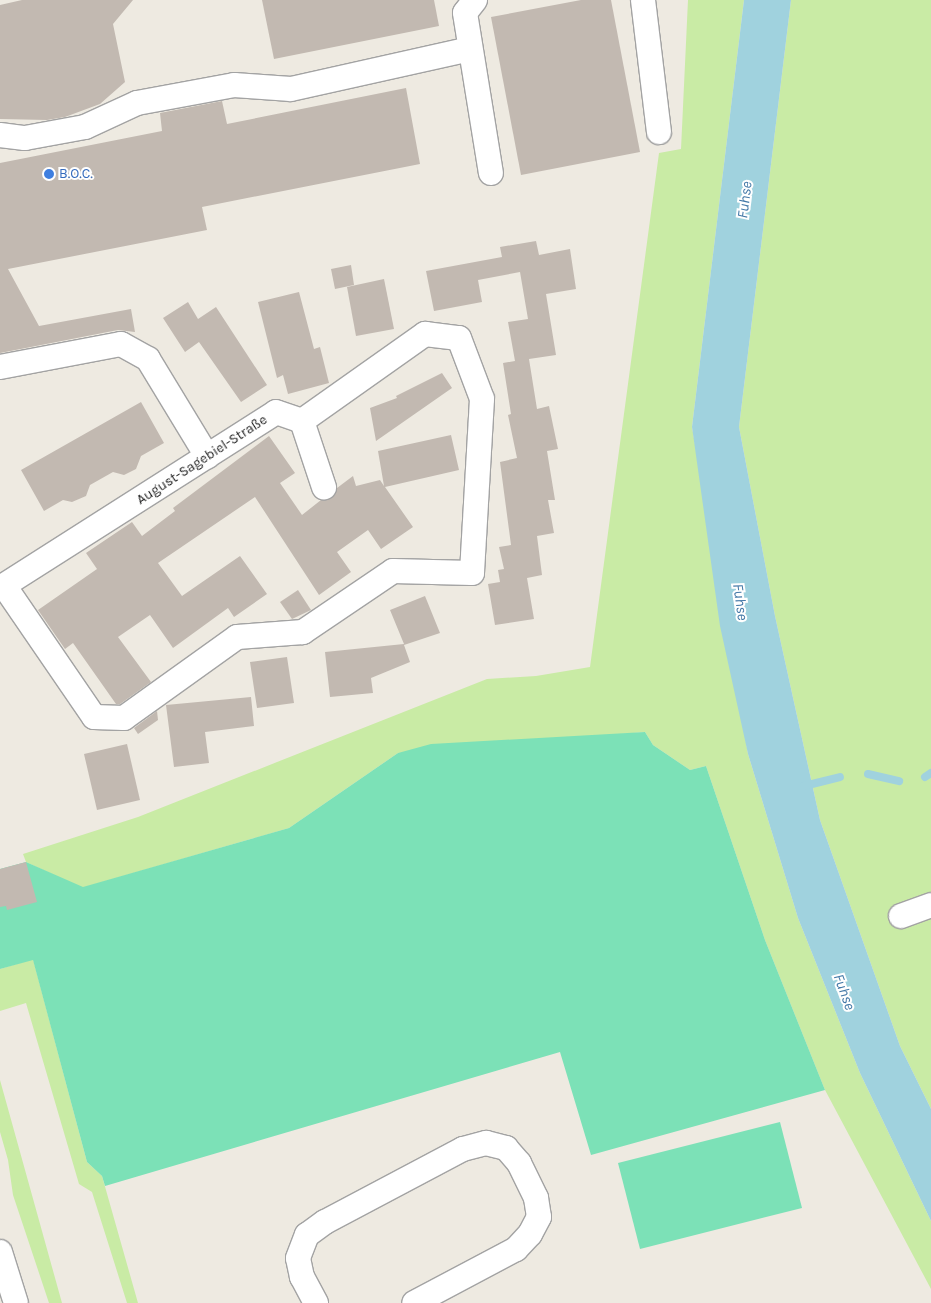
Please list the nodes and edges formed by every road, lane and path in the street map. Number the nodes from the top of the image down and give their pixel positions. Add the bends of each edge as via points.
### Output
1 (476, 0) edge
2 (643, 0) edge
3 (470, 49) junction
4 (659, 132) dead end
5 (0, 135) edge
6 (492, 173) dead end
7 (0, 367) edge
8 (302, 421) junction
9 (207, 456) junction
10 (324, 487) dead end
11 (2, 588) edge
12 (931, 905) edge
13 (900, 916) dead end
14 (0, 1252) edge
15 (16, 1303) edge
16 (316, 1303) edge
17 (414, 1303) edge

1 - 3 street via 465,13
2 - 4 street
3 - 5 street via 291,89 234,85 137,103 85,127 42,135 25,138
3 - 6 street
7 - 9 street via 121,344 148,359
8 - 9 street, August-Sagebiel-Straße via 276,412
8 - 10 street
8 - 11 street via 425,334 459,338 482,399 472,573 393,571 303,632 237,638 124,718 94,717
9 - 11 street, August-Sagebiel-Straße
12 - 13 street
14 - 15 street
16 - 17 street via 302,1277 298,1258 307,1235 325,1222 463,1149 486,1143 506,1148 520,1163 536,1198 539,1217 530,1234 516,1249

